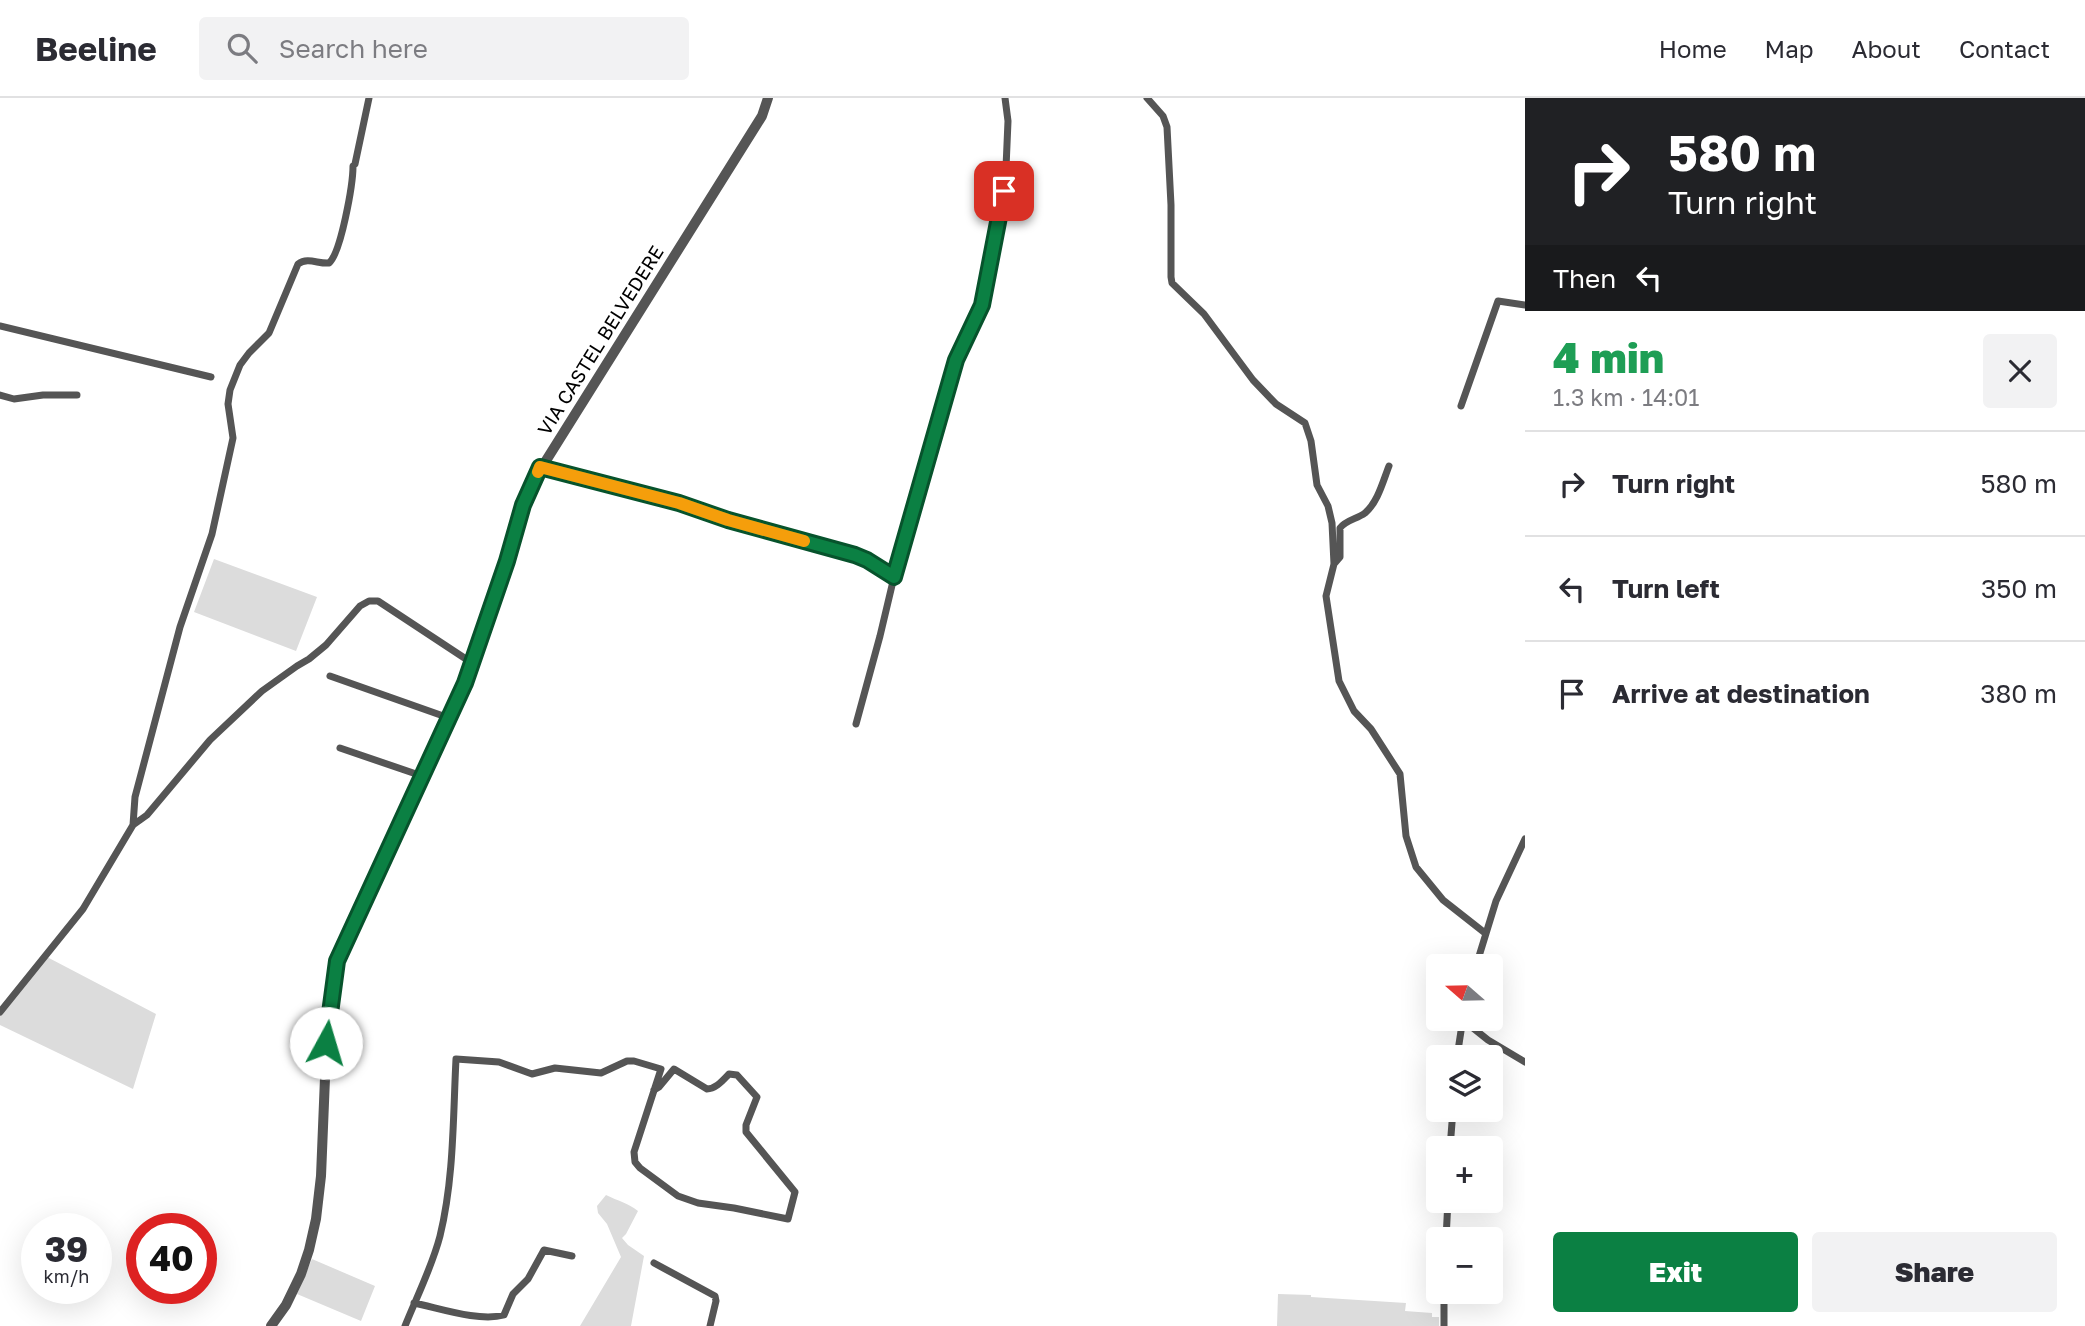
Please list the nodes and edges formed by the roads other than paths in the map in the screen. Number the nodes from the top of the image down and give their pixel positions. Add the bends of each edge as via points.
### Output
1 (369, 98) edge
2 (768, 98) edge
3 (1005, 98) edge
4 (1147, 98) edge
5 (1525, 305) edge
6 (0, 326) edge
7 (211, 377) dead end
8 (0, 396) edge
9 (77, 396) dead end
10 (1461, 406) dead end
11 (1389, 466) dead end
12 (540, 467) junction
13 (1334, 564) junction
14 (894, 577) junction
15 (472, 663) junction
16 (330, 676) dead end
17 (449, 718) junction
18 (856, 724) dead end
19 (340, 748) dead end
20 (422, 776) junction
21 (133, 825) junction
22 (1525, 839) edge
23 (1513, 862) junction
24 (1525, 863) edge
25 (1485, 933) junction
26 (1479, 954) edge
27 (0, 1012) edge
28 (1477, 1031) edge
29 (1525, 1062) edge
30 (654, 1090) junction
31 (572, 1256) dead end
32 (654, 1263) dead end
33 (414, 1303) junction
34 (1444, 1304) edge
35 (271, 1326) edge
36 (405, 1326) edge
37 (710, 1326) edge
38 (1444, 1326) edge

1 - 21 street via 335,257 328,263 298,264 269,333 248,353 232,383 228,404 233,438 212,534 171,659 135,797
2 - 12 street, VIA CASTEL BELVEDERE via 730,168
3 - 14 street via 1004,191 982,305 956,360
4 - 13 street via 1167,127 1172,283 1204,314 1253,380 1305,424 1317,485 1331,516
5 - 10 street via 1497,301
6 - 7 street
8 - 9 street
11 - 13 street via 1370,507 1340,528 1340,557
12 - 14 street via 855,555
12 - 15 street, VIA CASTEL BELVEDERE via 523,505
13 - 25 street via 1325,596 1341,688 1400,774 1406,836 1416,867 1443,900
14 - 18 street
15 - 17 street, VIA CASTEL BELVEDERE
15 - 21 street via 378,601 369,601 326,645 226,723 147,815
16 - 17 street
17 - 20 street, VIA CASTEL BELVEDERE
19 - 20 street
20 - 35 street, VIA CASTEL BELVEDERE via 337,961 327,1029 316,1219 301,1274
21 - 27 street via 83,909
22 - 23 street
23 - 24 street
23 - 25 street
25 - 26 street
28 - 29 street
30 - 30 street via 634,1152 640,1168 687,1200 788,1220 796,1192 746,1132 757,1097 737,1075 729,1074 707,1089 674,1069
30 - 33 street via 661,1069 634,1061 601,1073 555,1068 532,1074 499,1062 456,1059 444,1215
31 - 33 street via 544,1250 504,1315 477,1316
32 - 37 street via 715,1296
33 - 36 street
34 - 38 street

